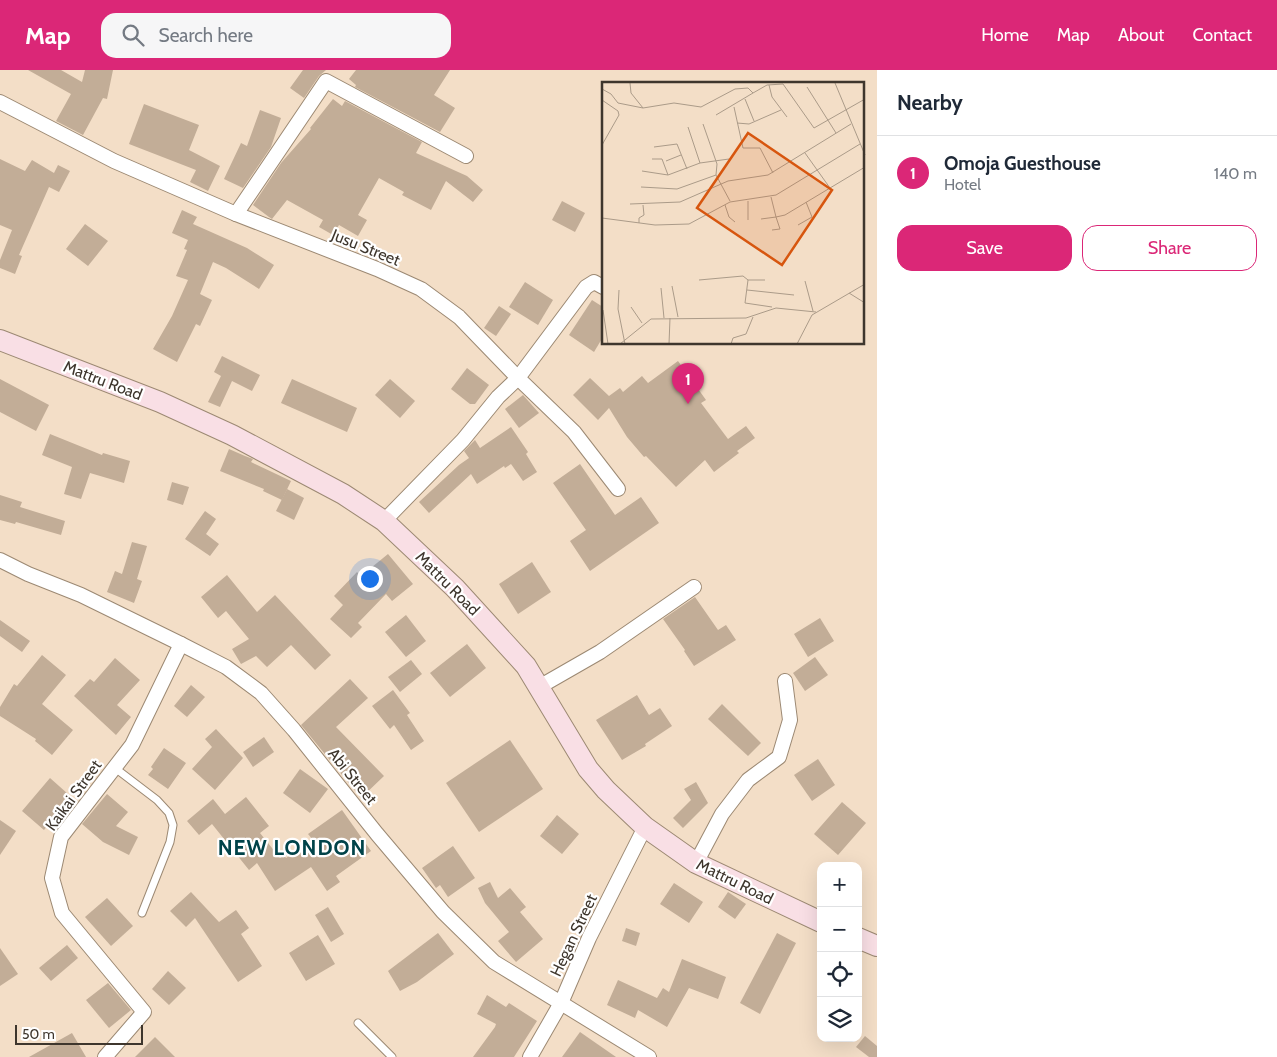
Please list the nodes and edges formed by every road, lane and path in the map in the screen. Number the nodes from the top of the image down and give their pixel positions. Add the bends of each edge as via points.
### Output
1 (0, 102) edge
2 (466, 156) dead end
3 (236, 214) junction
4 (602, 286) edge
5 (0, 340) edge
6 (518, 378) junction
7 (618, 489) dead end
8 (384, 522) junction
9 (0, 560) edge
10 (694, 587) dead end
11 (181, 644) junction
12 (785, 681) dead end
13 (539, 687) junction
14 (115, 768) junction
15 (644, 827) junction
16 (696, 863) junction
17 (142, 913) dead end
18 (817, 920) edge
19 (862, 940) edge
20 (877, 946) edge
21 (561, 1003) junction
22 (358, 1023) dead end
23 (105, 1057) edge
24 (392, 1057) edge
25 (530, 1057) edge
26 (649, 1057) edge

1 - 3 street, Jusu Street via 114,161
2 - 3 street via 326,81
3 - 6 street, Jusu Street via 421,288 459,317
4 - 6 street via 594,282 586,287
5 - 8 main road, Mattru Road via 160,402 232,435 343,494
6 - 7 street, Jusu Street via 574,432
6 - 8 street
8 - 13 main road, Mattru Road via 474,608 526,666
9 - 11 street, Abi Street via 81,594
10 - 13 street via 600,652
11 - 14 street, Kaikai Street via 132,745
11 - 21 street, Abi Street via 226,667 261,693 443,912 494,962
12 - 16 street via 790,720 778,757 748,780 722,814
13 - 15 main road, Mattru Road via 588,769
14 - 17 lane via 157,800 169,813 173,825 170,842
14 - 23 street, Kaikai Street via 61,837 52,878 62,913 144,1012
15 - 16 main road, Mattru Road
15 - 21 street, Hegan Street
16 - 18 main road, Mattru Road
19 - 20 main road
21 - 25 street, Hegan Street
21 - 26 street, Abi Street
22 - 24 lane

